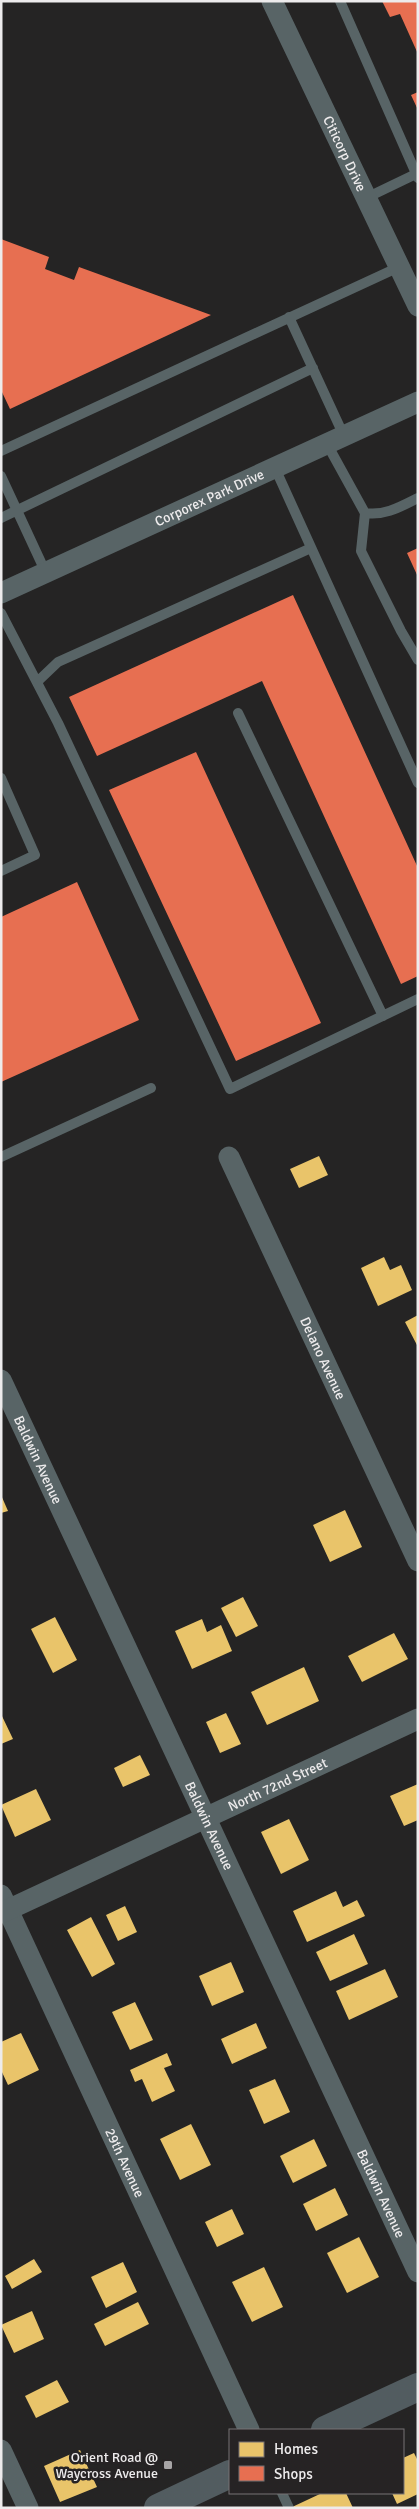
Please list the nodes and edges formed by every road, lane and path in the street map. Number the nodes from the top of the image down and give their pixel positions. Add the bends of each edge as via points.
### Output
1 (272, 1) edge
2 (340, 1) edge
3 (417, 175) edge
4 (366, 198) junction
5 (399, 267) junction
6 (418, 306) edge
7 (289, 318) junction
8 (313, 368) junction
9 (418, 402) edge
10 (336, 440) junction
11 (1, 451) edge
12 (275, 468) junction
13 (1, 476) edge
14 (418, 498) edge
15 (17, 511) junction
16 (365, 513) junction
17 (1, 518) edge
18 (311, 548) junction
19 (46, 573) junction
20 (1, 593) edge
21 (1, 613) edge
22 (418, 660) edge
23 (37, 682) junction
24 (238, 713) dead end
25 (1, 778) edge
26 (418, 783) edge
27 (1, 871) edge
28 (418, 999) edge
29 (383, 1016) junction
30 (151, 1088) dead end
31 (229, 1157) dead end
32 (1, 1158) edge
33 (1, 1380) edge
34 (418, 1560) edge
35 (418, 1720) edge
36 (206, 1818) junction
37 (3, 1906) edge
38 (418, 2272) edge
39 (418, 2387) edge
40 (249, 2429) edge
41 (327, 2429) edge
42 (1, 2450) edge
43 (229, 2474) edge
44 (282, 2494) edge
45 (28, 2508) edge
46 (158, 2508) edge
47 (289, 2508) edge

1 - 4 street, Citicorp Drive
2 - 3 lane
3 - 4 lane
4 - 5 street, Citicorp Drive
5 - 6 street, Citicorp Drive
5 - 7 lane
7 - 8 lane
7 - 11 lane
8 - 10 lane
8 - 15 lane
9 - 10 street, Corporex Park Drive
10 - 12 street, Corporex Park Drive
10 - 16 lane
12 - 18 lane
12 - 19 street, Corporex Park Drive
13 - 15 lane
14 - 16 lane via 378,515
15 - 17 lane
15 - 19 lane
16 - 22 lane via 361,552
18 - 23 lane via 58,662
18 - 26 lane
19 - 20 street, Corporex Park Drive
21 - 23 lane
23 - 29 lane via 230,1089
24 - 29 lane
25 - 27 lane via 35,855
28 - 29 lane
30 - 32 lane
31 - 34 street, Delano Avenue
33 - 36 street, Baldwin Avenue
35 - 36 street, North 72nd Street
36 - 37 street, North 72nd Street
36 - 38 street, Baldwin Avenue
37 - 40 street, 29th Avenue
39 - 41 street
42 - 45 street
43 - 46 street
44 - 47 lane

